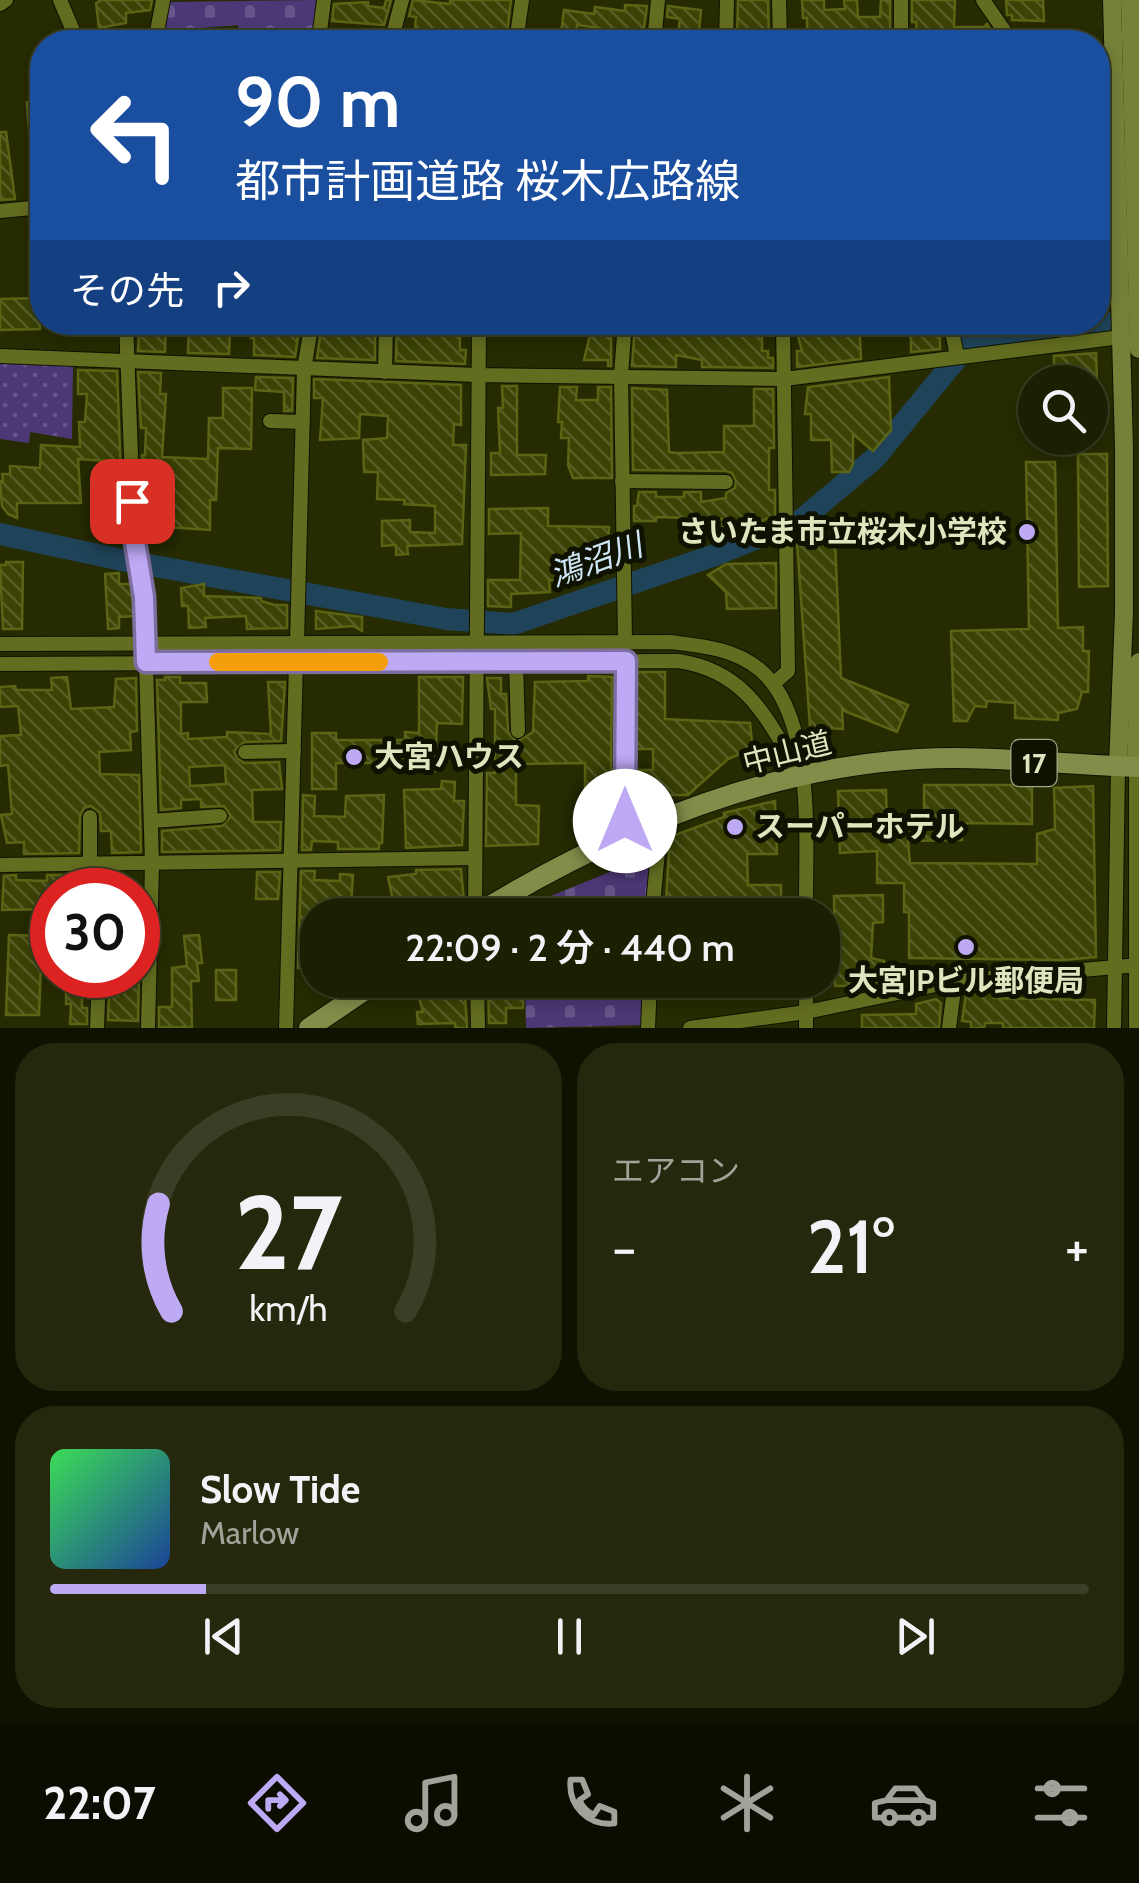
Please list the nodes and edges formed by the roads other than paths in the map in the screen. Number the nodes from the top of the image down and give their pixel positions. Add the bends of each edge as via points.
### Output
1 (6, 0) edge
2 (60, 0) edge
3 (163, 0) edge
4 (324, 0) edge
5 (402, 0) edge
6 (522, 0) edge
7 (658, 0) edge
8 (726, 0) edge
9 (779, 0) edge
10 (901, 0) edge
11 (982, 0) edge
12 (1112, 0) edge
13 (1130, 0) edge
14 (0, 4) edge
15 (72, 30) edge
16 (157, 30) edge
17 (320, 30) edge
18 (394, 30) edge
19 (518, 30) edge
20 (655, 30) edge
21 (726, 30) edge
22 (780, 30) edge
23 (901, 30) edge
24 (1003, 30) edge
25 (1135, 67) edge
26 (1129, 173) edge
27 (30, 208) edge
28 (0, 210) edge
29 (1129, 307) edge
30 (1131, 334) edge
31 (126, 335) edge
32 (310, 335) edge
33 (386, 335) edge
34 (479, 335) edge
35 (624, 335) edge
36 (783, 335) edge
37 (953, 335) edge
38 (1139, 349) edge
39 (956, 353) junction
40 (0, 356) edge
41 (127, 360) junction
42 (304, 369) junction
43 (385, 372) junction
44 (477, 375) junction
45 (621, 375) junction
46 (784, 379) junction
47 (270, 420) dead end
48 (303, 422) junction
49 (1131, 447) edge
50 (622, 481) junction
51 (726, 482) dead end
52 (476, 628) junction
53 (145, 642) junction
54 (297, 642) junction
55 (625, 642) junction
56 (0, 644) edge
57 (477, 661) junction
58 (516, 661) junction
59 (626, 661) junction
60 (146, 662) junction
61 (296, 662) junction
62 (1139, 662) edge
63 (0, 664) edge
64 (773, 684) junction
65 (518, 731) dead end
66 (245, 752) dead end
67 (294, 752) junction
68 (1131, 767) edge
69 (801, 776) junction
70 (220, 816) dead end
71 (90, 817) dead end
72 (661, 820) junction
73 (151, 821) junction
74 (625, 835) junction
75 (475, 858) junction
76 (292, 860) junction
77 (152, 864) junction
78 (0, 865) edge
79 (97, 865) junction
80 (98, 868) edge
81 (475, 898) edge
82 (505, 898) edge
83 (654, 898) edge
84 (805, 898) edge
85 (1137, 965) edge
86 (1114, 967) junction
87 (954, 981) junction
88 (98, 998) edge
89 (356, 998) edge
90 (477, 998) edge
91 (649, 998) edge
92 (806, 1020) edge
93 (318, 1026) edge
94 (97, 1028) edge
95 (148, 1028) edge
96 (286, 1028) edge
97 (478, 1028) edge
98 (648, 1028) edge
99 (690, 1028) edge
100 (950, 1028) edge
101 (1114, 1028) edge
102 (1136, 1028) edge

1 - 14 street
2 - 15 street
3 - 16 street
4 - 17 street
5 - 18 street
6 - 19 street
7 - 20 street
8 - 21 street
9 - 22 street
10 - 23 street
11 - 24 street
12 - 26 main road
13 - 25 main road
25 - 26 main road
26 - 29 main road
27 - 28 street
29 - 30 main road
30 - 38 main road
30 - 39 street
30 - 49 main road
31 - 41 street
32 - 42 street
33 - 43 street
34 - 44 street
35 - 45 street
36 - 46 street
37 - 39 street
39 - 46 street
40 - 41 street
41 - 42 street
41 - 53 street
42 - 43 street
42 - 48 street
43 - 44 street
44 - 45 street
44 - 52 street
45 - 46 street
45 - 50 street
46 - 64 street via 788,671
47 - 48 street
48 - 54 street
49 - 68 main road via 1124,561
50 - 51 street
50 - 55 street
52 - 54 street
52 - 55 street
52 - 57 street
53 - 54 street
53 - 56 street
53 - 60 street
55 - 64 street via 717,648
57 - 58 street
57 - 61 street
57 - 75 street
58 - 59 street
58 - 65 street
59 - 69 street via 700,664 727,676 752,699
59 - 74 street
60 - 61 street
60 - 63 street
60 - 73 street
61 - 67 street
62 - 68 main road
64 - 69 street via 795,729
66 - 67 street
67 - 76 street
68 - 69 highway, 中山道 / 17 via 917,760
68 - 85 street
68 - 86 street
69 - 72 highway, 中山道 / 17
69 - 84 street
70 - 73 street
71 - 79 street
72 - 74 highway, 中山道 / 17
72 - 83 street
73 - 77 street
74 - 82 highway, 中山道 / 17
75 - 76 street
75 - 81 street
76 - 77 street
76 - 96 street
77 - 79 street
77 - 95 street
78 - 79 street
79 - 80 street
85 - 86 street
85 - 102 street
86 - 87 street
86 - 101 street
87 - 92 street
87 - 100 street
88 - 94 street
89 - 93 highway
90 - 97 street
91 - 98 street
92 - 99 street

